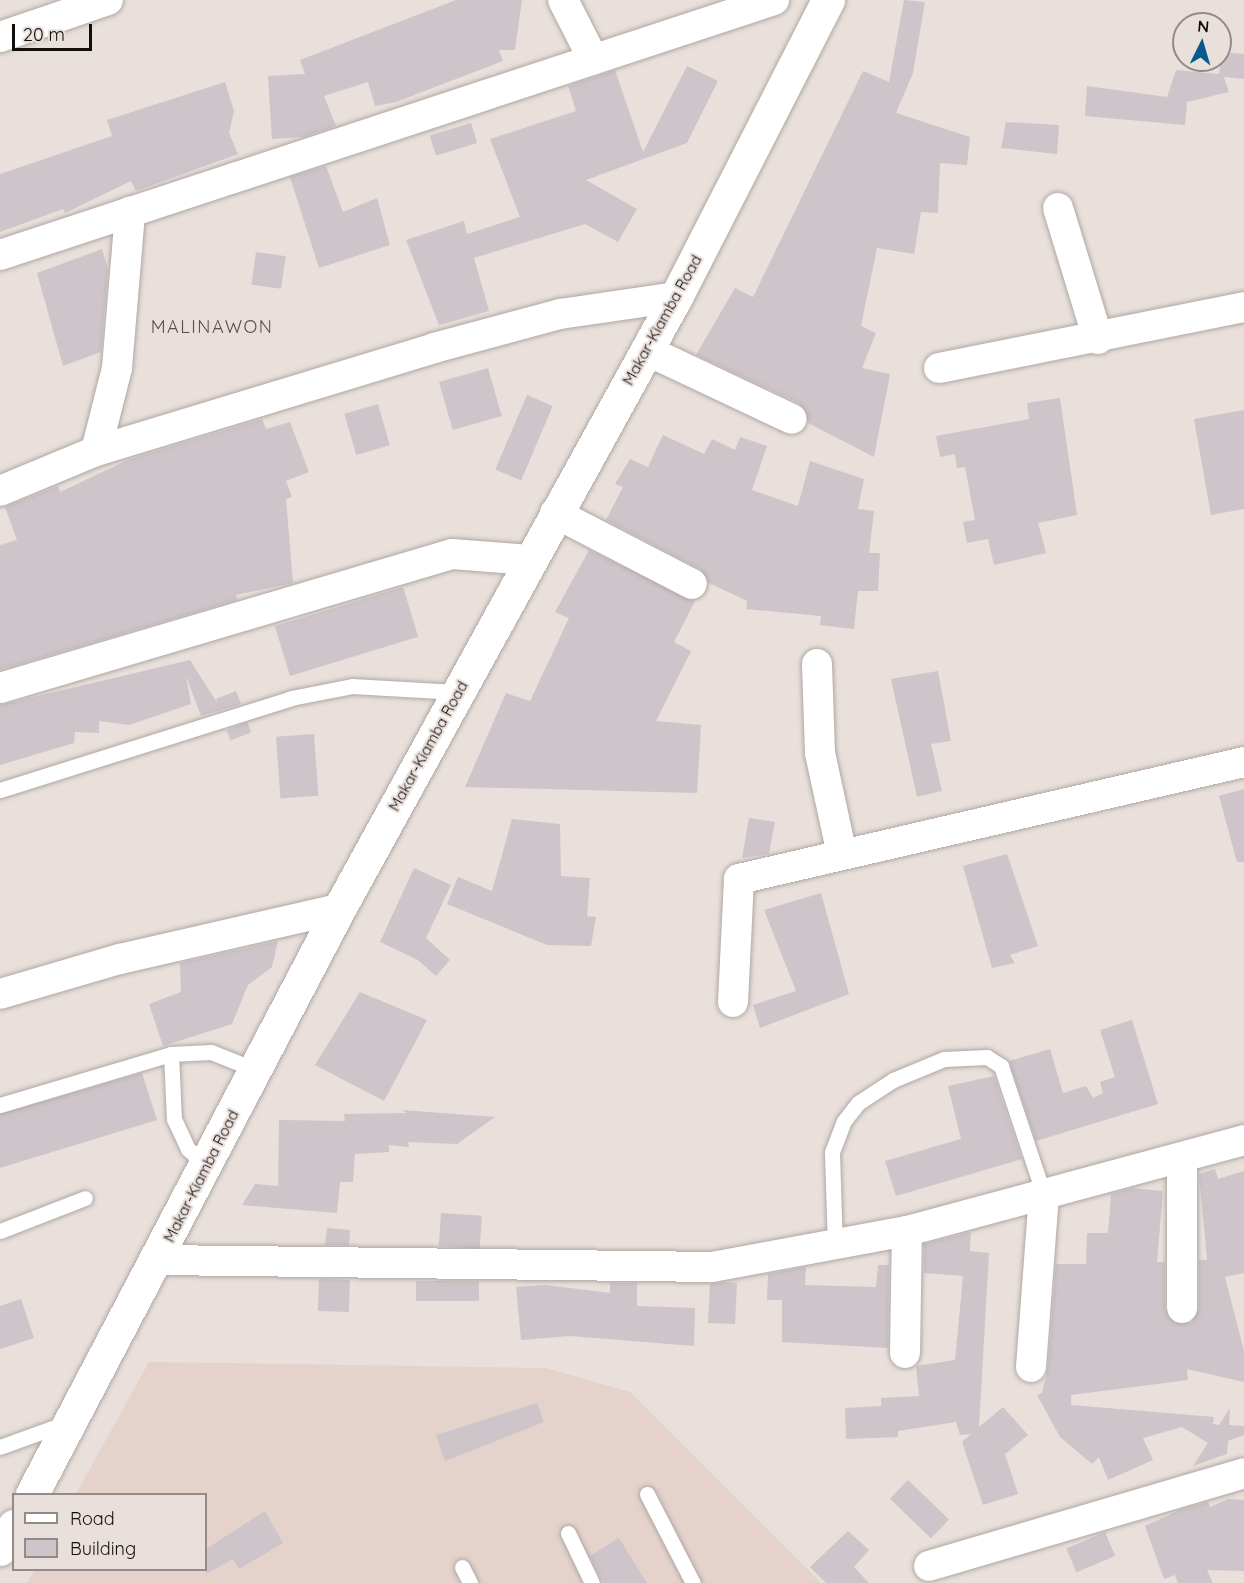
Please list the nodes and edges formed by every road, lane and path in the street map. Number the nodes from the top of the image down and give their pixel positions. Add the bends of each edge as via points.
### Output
1 (108, 0) edge
2 (563, 0) edge
3 (774, 0) edge
4 (828, 0) edge
5 (0, 37) edge
6 (593, 59) junction
7 (1058, 208) dead end
8 (130, 212) junction
9 (0, 255) edge
10 (676, 297) junction
11 (1244, 307) edge
12 (1098, 339) junction
13 (646, 350) junction
14 (939, 368) dead end
15 (792, 419) dead end
16 (96, 451) junction
17 (0, 491) edge
18 (555, 513) junction
19 (530, 560) junction
20 (692, 585) dead end
21 (817, 664) dead end
22 (0, 688) edge
23 (458, 692) junction
24 (1244, 762) edge
25 (0, 790) edge
26 (842, 855) junction
27 (339, 909) junction
28 (0, 994) edge
29 (733, 1002) dead end
30 (171, 1054) junction
31 (256, 1070) junction
32 (0, 1105) edge
33 (1244, 1140) edge
34 (1182, 1158) junction
35 (206, 1165) junction
36 (1044, 1195) junction
37 (85, 1198) dead end
38 (0, 1231) edge
39 (908, 1231) junction
40 (835, 1248) junction
41 (158, 1260) junction
42 (1182, 1308) dead end
43 (905, 1353) dead end
44 (1031, 1367) dead end
45 (71, 1421) junction
46 (0, 1447) edge
47 (1244, 1473) edge
48 (33, 1493) edge
49 (647, 1494) dead end
50 (12, 1529) edge
51 (568, 1533) dead end
52 (0, 1549) edge
53 (929, 1566) dead end
54 (462, 1568) dead end
55 (470, 1583) edge
56 (592, 1583) edge
57 (693, 1583) edge

1 - 5 street
2 - 6 street
3 - 6 street
4 - 10 main road, Makar-Kiamba Road
6 - 8 street
7 - 12 street
8 - 9 street
8 - 16 street via 119,356
10 - 13 main road, Makar-Kiamba Road
10 - 16 street via 560,314
11 - 12 street
12 - 14 street
13 - 15 street
13 - 18 main road, Makar-Kiamba Road
16 - 17 street
18 - 19 main road, Makar-Kiamba Road
18 - 20 street
19 - 22 street via 452,554
19 - 23 main road, Makar-Kiamba Road
21 - 26 street via 820,753
23 - 25 lane via 352,686 291,698
23 - 27 main road, Makar-Kiamba Road
24 - 26 street
26 - 29 street via 739,879
27 - 28 street via 120,959
27 - 31 main road, Makar-Kiamba Road
30 - 31 lane via 211,1052
30 - 32 lane
30 - 35 lane via 174,1119 188,1149
31 - 35 main road, Makar-Kiamba Road
33 - 34 street
34 - 36 street
34 - 42 street
35 - 41 main road, Makar-Kiamba Road
36 - 39 street
36 - 40 lane via 1001,1066 969,1055 944,1059 893,1080 858,1103 844,1121 832,1152
36 - 44 street
37 - 38 lane
39 - 40 street
39 - 43 street
40 - 41 street via 712,1267
41 - 45 main road, Makar-Kiamba Road
45 - 46 lane
45 - 48 main road, Makar-Kiamba Road
47 - 53 street
49 - 57 lane
50 - 52 main road
51 - 56 lane
54 - 55 lane

